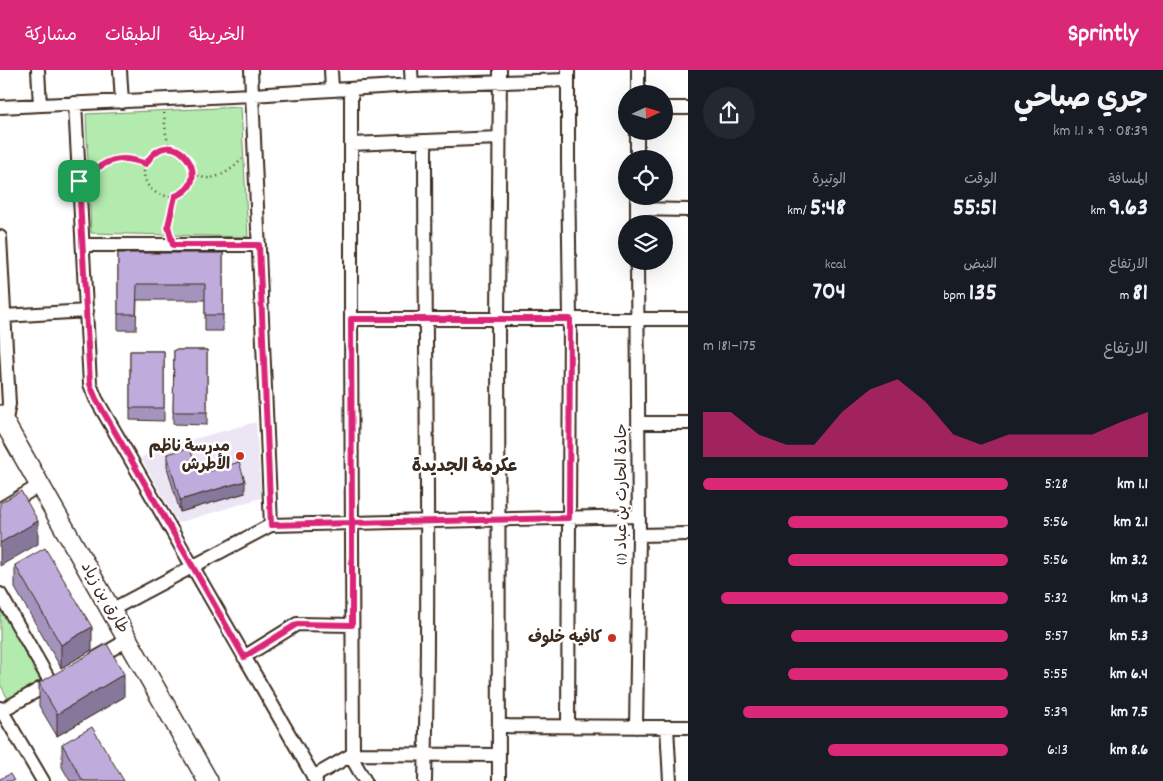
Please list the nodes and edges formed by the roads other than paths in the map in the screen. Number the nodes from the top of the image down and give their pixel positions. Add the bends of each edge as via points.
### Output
1 (38, 70) edge
2 (120, 70) edge
3 (251, 70) edge
4 (331, 70) edge
5 (411, 70) edge
6 (638, 70) edge
7 (568, 75) edge
8 (500, 76) edge
9 (638, 85) edge
10 (412, 86) junction
11 (351, 89) junction
12 (332, 90) junction
13 (252, 95) junction
14 (122, 102) junction
15 (75, 104) junction
16 (40, 105) junction
17 (0, 107) edge
18 (673, 108) edge
19 (688, 108) edge
20 (500, 138) junction
21 (425, 141) junction
22 (351, 144) junction
23 (637, 205) edge
24 (637, 209) junction
25 (688, 210) edge
26 (637, 215) edge
27 (0, 237) edge
28 (83, 245) junction
29 (259, 245) junction
30 (638, 270) edge
31 (87, 311) junction
32 (4, 316) junction
33 (351, 319) junction
34 (425, 319) junction
35 (498, 319) junction
36 (570, 319) junction
37 (638, 319) junction
38 (688, 319) edge
39 (3, 420) edge
40 (638, 423) junction
41 (688, 423) edge
42 (40, 485) junction
43 (0, 509) edge
44 (639, 516) junction
45 (569, 518) junction
46 (499, 520) junction
47 (427, 521) junction
48 (352, 523) junction
49 (271, 525) junction
50 (688, 534) edge
51 (639, 535) junction
52 (193, 567) junction
53 (0, 594) edge
54 (112, 610) junction
55 (352, 625) junction
56 (128, 640) junction
57 (244, 657) junction
58 (85, 664) edge
59 (68, 674) edge
60 (51, 683) junction
61 (1, 709) edge
62 (499, 726) junction
63 (568, 726) junction
64 (636, 727) junction
65 (667, 727) junction
66 (688, 728) edge
67 (353, 754) junction
68 (426, 754) junction
69 (498, 755) junction
70 (314, 779) edge
71 (43, 781) edge
72 (208, 781) edge
73 (365, 781) edge
74 (425, 781) edge
75 (499, 781) edge
76 (670, 781) edge

1 - 16 street
2 - 14 street
3 - 13 street
4 - 12 street
5 - 10 street
6 - 9 street
7 - 8 street
7 - 36 street
8 - 10 street
8 - 20 street
10 - 11 street
11 - 12 street
11 - 22 street
12 - 13 street
13 - 14 street
13 - 29 street
14 - 15 street
15 - 16 street
15 - 28 street
16 - 17 street
18 - 19 street
20 - 21 street
20 - 35 street
21 - 22 street
21 - 34 street
22 - 33 street
23 - 24 street
24 - 25 street
24 - 26 street
27 - 32 street
28 - 29 street
28 - 31 street
29 - 49 street
30 - 37 street, جادة الحارث بن عباد (1)
31 - 32 street
31 - 52 street via 90,384 96,399
32 - 39 street via 9,404
33 - 34 street
33 - 48 street
34 - 35 street
34 - 47 street
35 - 36 street
35 - 46 street
36 - 37 street
36 - 45 street
37 - 38 street
37 - 40 street, جادة الحارث بن عباد (1)
39 - 42 main road, طارق بن زياد
40 - 41 street
40 - 44 street, جادة الحارث بن عباد (1)
42 - 43 street
42 - 54 main road, طارق بن زياد
44 - 45 street
44 - 51 street, جادة الحارث بن عباد (1)
45 - 46 street
45 - 63 street
46 - 47 street
46 - 62 street
47 - 48 street
47 - 68 street
48 - 49 street
48 - 55 street
49 - 52 street
50 - 51 street
51 - 64 street, جادة الحارث بن عباد (1)
52 - 54 street
52 - 57 street
53 - 60 street
54 - 56 main road, طارق بن زياد
55 - 57 street via 297,624
55 - 67 street
56 - 58 street
56 - 72 main road, طارق بن زياد
57 - 70 street
59 - 60 street
60 - 61 street
61 - 71 street
62 - 63 street
62 - 69 street
63 - 64 street
64 - 65 street
65 - 66 street
65 - 76 street
67 - 68 street
67 - 70 street
67 - 73 street
68 - 69 street
68 - 74 street
69 - 75 street

